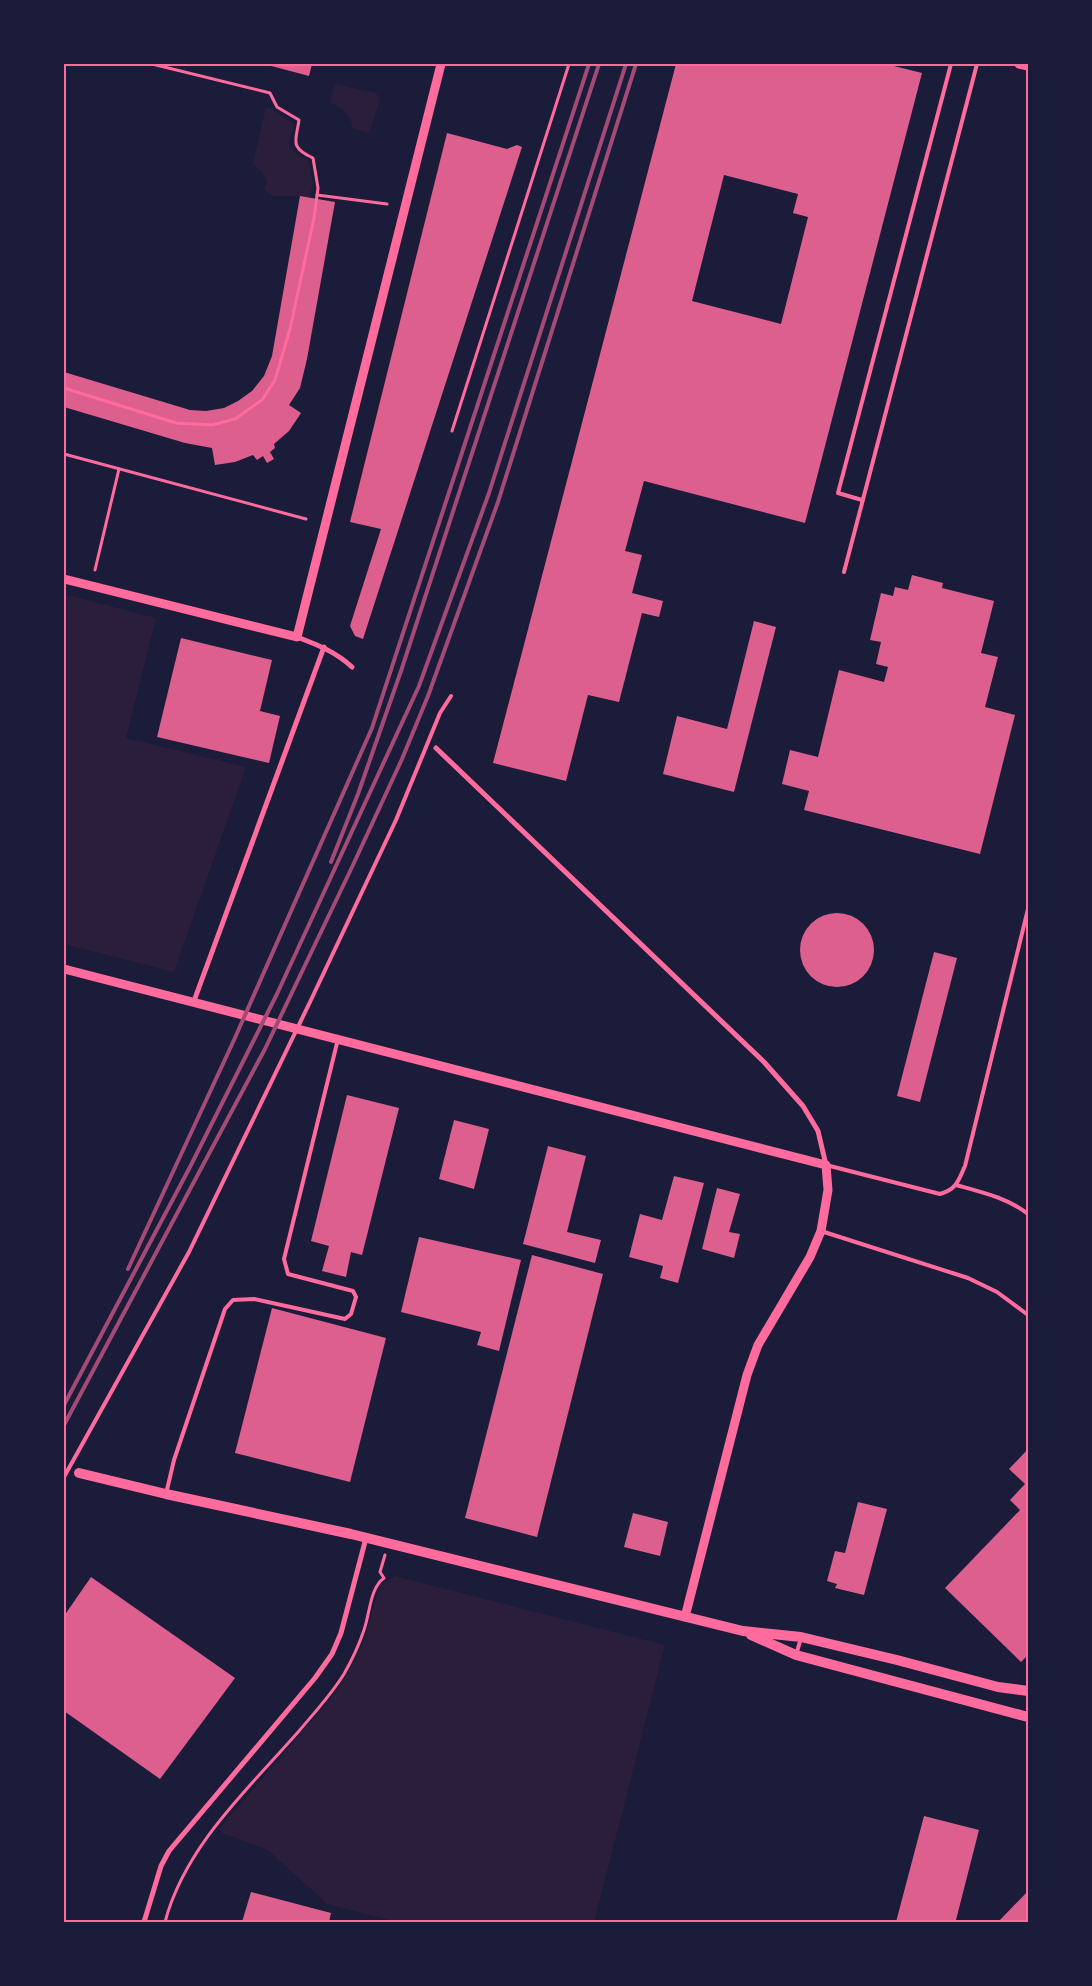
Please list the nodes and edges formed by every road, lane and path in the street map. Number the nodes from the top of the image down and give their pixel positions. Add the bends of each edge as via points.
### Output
1 (64, 64) edge
2 (71, 64) edge
3 (152, 64) edge
4 (441, 64) edge
5 (569, 64) edge
6 (951, 64) edge
7 (977, 64) edge
8 (1019, 64) edge
9 (1028, 66) edge
10 (317, 195) junction
11 (387, 204) dead end
12 (64, 388) edge
13 (452, 431) dead end
14 (64, 454) edge
15 (120, 469) junction
16 (862, 500) junction
17 (306, 519) dead end
18 (96, 570) dead end
19 (844, 572) dead end
20 (64, 579) edge
21 (297, 637) junction
22 (324, 647) junction
23 (352, 667) dead end
24 (451, 696) dead end
25 (436, 748) dead end
26 (1028, 909) edge
27 (64, 969) edge
28 (194, 1001) junction
29 (338, 1038) junction
30 (826, 1164) junction
31 (956, 1185) junction
32 (1028, 1214) edge
33 (821, 1231) junction
34 (1028, 1315) edge
35 (80, 1472) dead end
36 (64, 1477) edge
37 (166, 1494) junction
38 (366, 1538) junction
39 (388, 1544) junction
40 (685, 1616) junction
41 (743, 1631) junction
42 (801, 1637) junction
43 (796, 1655) junction
44 (1028, 1691) edge
45 (1028, 1717) edge
46 (144, 1922) edge
47 (165, 1922) edge

1 - 2 path
3 - 10 path via 270,93 277,107 299,120 295,144 298,150 313,158
4 - 21 street
5 - 13 path
6 - 16 lane via 838,493
7 - 16 lane
8 - 9 street
10 - 11 path
10 - 12 path via 290,329 275,380 262,400 235,419 212,425 176,423
14 - 15 path
15 - 17 path
15 - 18 path
16 - 19 lane
20 - 21 street
21 - 22 street
22 - 23 street
22 - 28 street
24 - 36 lane via 440,713 396,820 189,1252
25 - 30 street via 764,1062 803,1106 818,1131
26 - 31 lane via 965,1166
27 - 28 street
28 - 29 street
29 - 30 street
29 - 37 lane via 284,1259 288,1274 353,1291 356,1297 351,1314 345,1319 254,1299 234,1300 225,1309 174,1460
30 - 31 lane via 940,1194
30 - 33 street via 828,1190
31 - 32 lane via 996,1197
33 - 34 lane via 968,1278 997,1292
33 - 40 street via 810,1257 758,1345 747,1375
35 - 37 main road
37 - 38 main road
38 - 39 main road
38 - 46 street via 341,1633 332,1654 168,1851
39 - 40 main road
39 - 47 path via 380,1572 384,1578 378,1582 360,1643 343,1675 204,1843 176,1891
40 - 41 main road
41 - 42 main road
41 - 43 main road
42 - 43 lane
42 - 44 main road via 998,1687
43 - 45 main road

